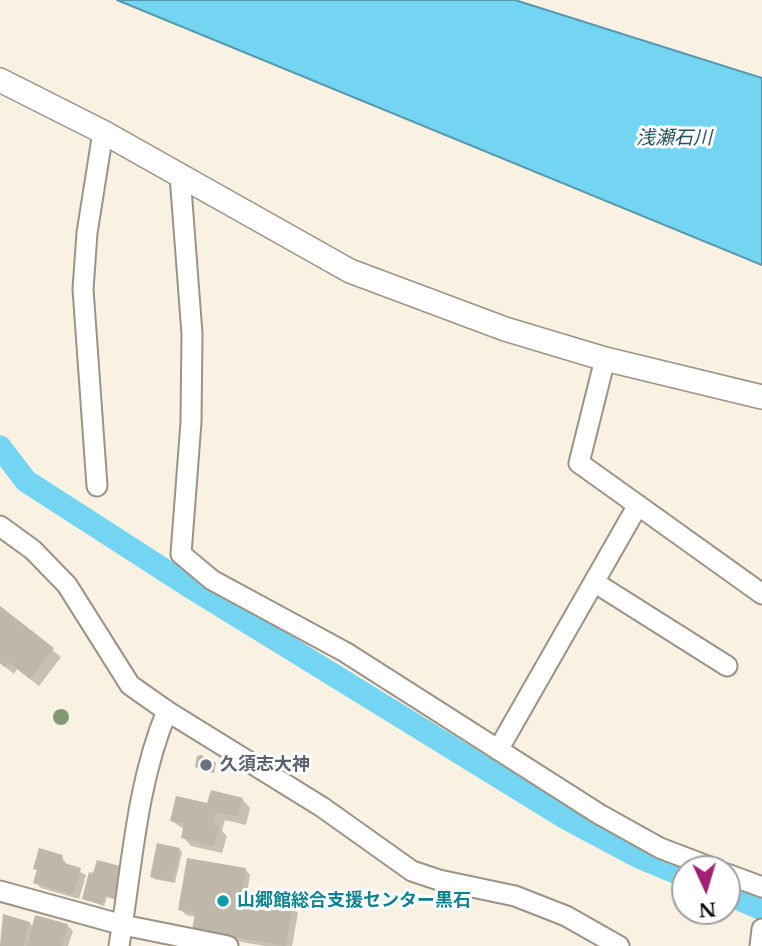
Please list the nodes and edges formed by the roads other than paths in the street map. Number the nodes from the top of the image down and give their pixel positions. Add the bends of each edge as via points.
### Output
1 (0, 80) edge
2 (103, 132) junction
3 (180, 175) junction
4 (605, 359) junction
5 (762, 397) edge
6 (97, 486) dead end
7 (638, 505) junction
8 (0, 526) edge
9 (594, 582) junction
10 (762, 594) edge
11 (727, 666) dead end
12 (167, 711) junction
13 (498, 750) junction
14 (678, 855) edge
15 (741, 879) edge
16 (762, 887) edge
17 (0, 891) edge
18 (123, 925) junction
19 (762, 929) edge
20 (119, 946) edge
21 (228, 946) edge
22 (619, 946) edge
23 (760, 946) edge

1 - 2 street
2 - 3 street
2 - 6 street via 83,289
3 - 4 street via 350,271 505,329
3 - 13 street via 192,334 181,554 212,580 345,652
4 - 5 street
4 - 7 street via 579,463
7 - 9 street
7 - 10 street
8 - 12 street via 33,550 67,585 130,685
9 - 11 street
9 - 13 street
12 - 18 street via 142,797
12 - 22 street via 322,807 412,871 515,896 566,916
13 - 14 street via 599,814
15 - 16 street
17 - 18 street
18 - 20 street
18 - 21 street
19 - 23 street

